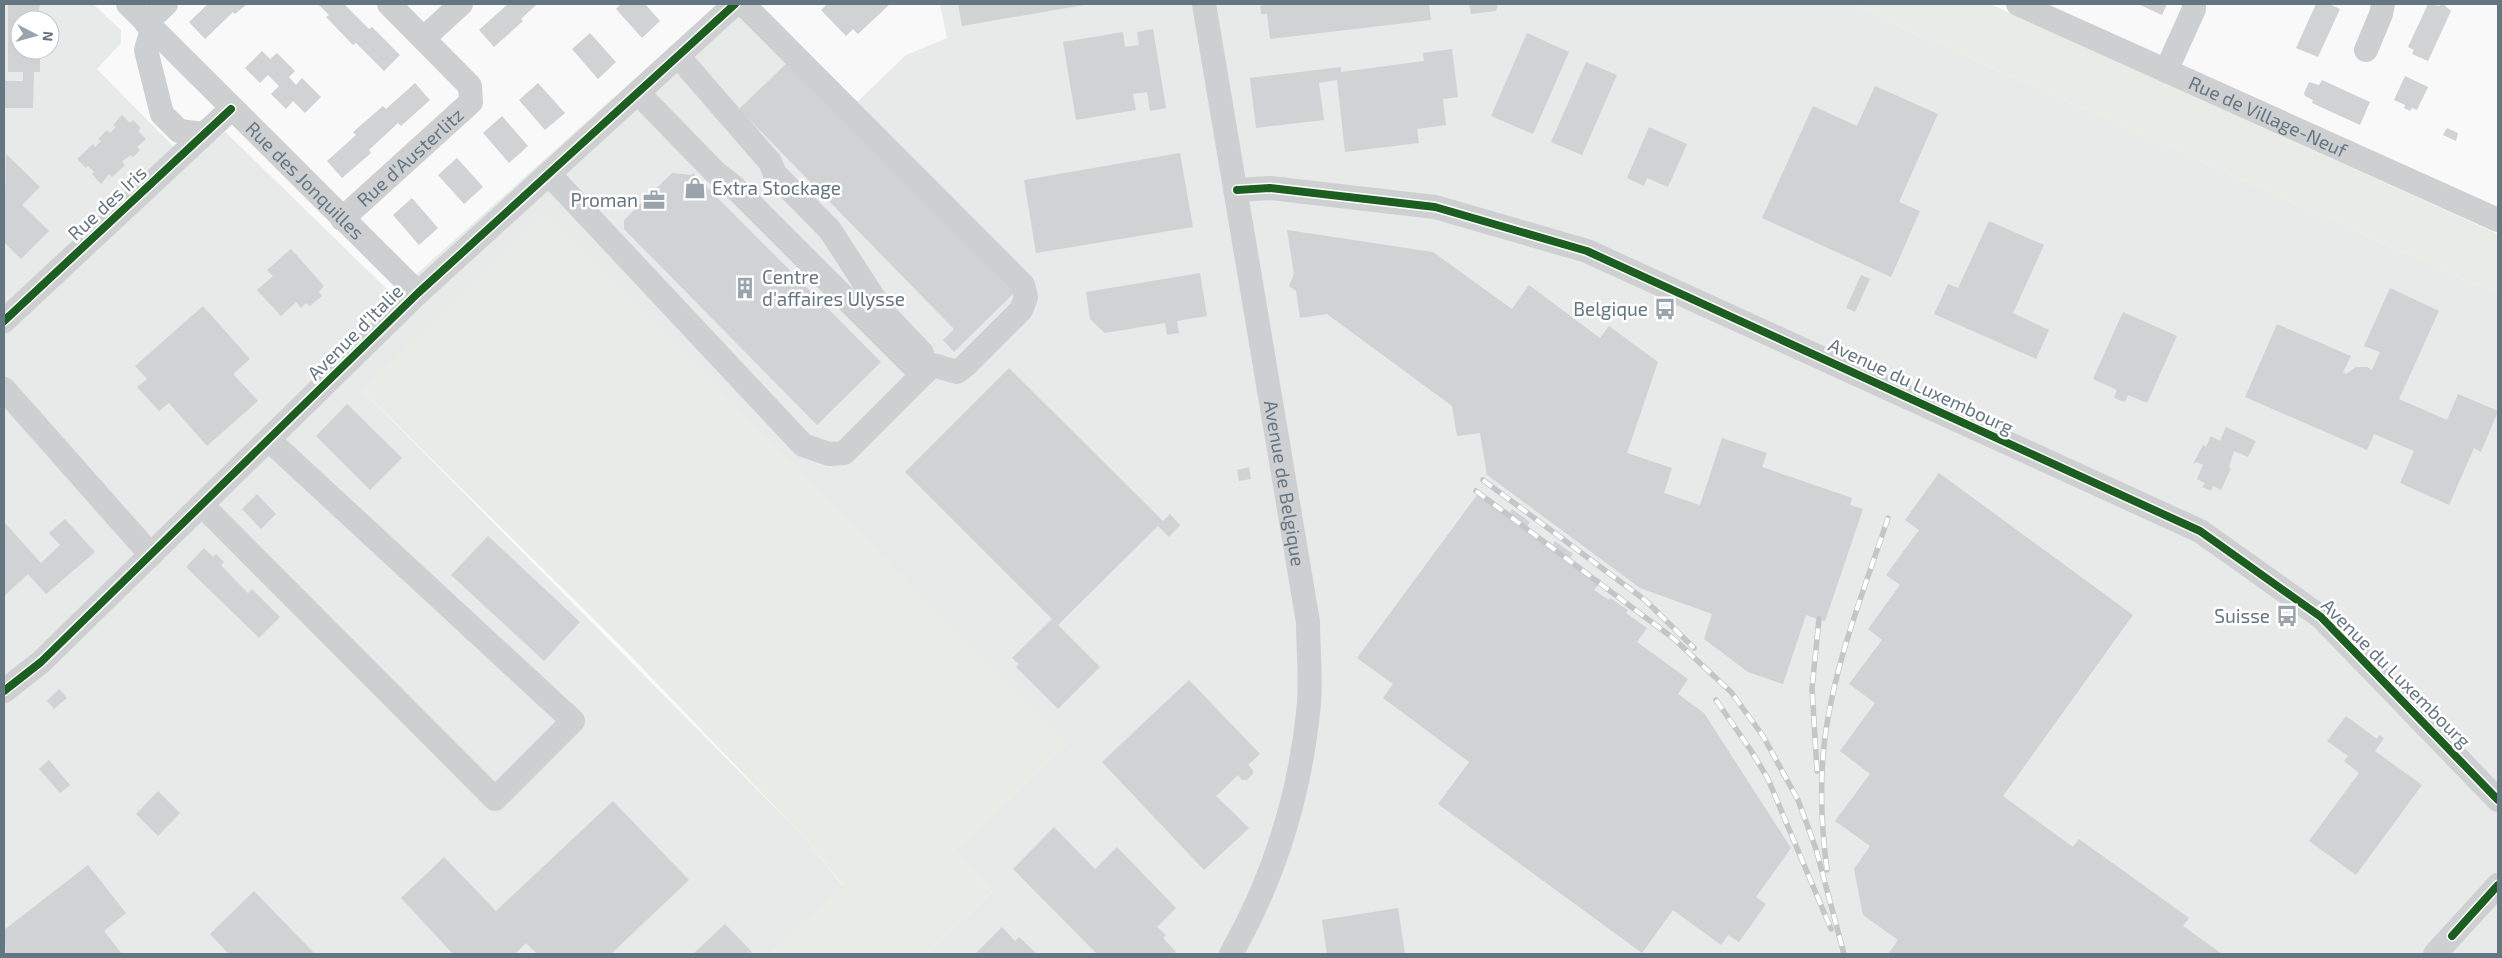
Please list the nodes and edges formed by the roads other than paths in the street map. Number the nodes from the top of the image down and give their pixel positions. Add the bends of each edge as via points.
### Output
1 (128, 4) edge
2 (166, 4) edge
3 (389, 4) edge
4 (461, 4) edge
5 (735, 4) edge
6 (742, 4) edge
7 (1204, 4) edge
8 (2194, 4) edge
9 (2383, 4) edge
10 (2032, 7) edge
11 (149, 26) junction
12 (424, 38) junction
13 (2366, 50) dead end
14 (678, 56) junction
15 (2166, 71) junction
16 (638, 93) junction
17 (232, 109) junction
18 (204, 134) junction
19 (549, 174) junction
20 (1237, 190) junction
21 (342, 219) junction
22 (2498, 220) edge
23 (418, 293) junction
24 (4, 321) edge
25 (927, 370) junction
26 (4, 389) edge
27 (269, 440) junction
28 (202, 505) junction
29 (151, 555) junction
30 (4, 691) edge
31 (2498, 800) edge
32 (2498, 885) edge
33 (1231, 954) edge
34 (2435, 954) edge

1 - 11 street, Rue des Jonquilles
2 - 11 street
3 - 12 street, Rue d'Austerlitz
4 - 12 street
5 - 14 street, Avenue d'Italie
6 - 25 street via 1023,285 1026,297 1021,310 965,366 957,372
7 - 20 street, Avenue de Belgique
8 - 15 street
9 - 13 street
10 - 15 street, Rue de Village-Neuf
11 - 17 street, Rue des Jonquilles
11 - 18 street via 146,50 162,114 179,131
12 - 21 street, Rue d'Austerlitz via 470,86 471,102
14 - 16 street, Avenue d'Italie
14 - 25 street via 770,162 775,174 830,230 883,312
15 - 22 street, Rue de Village-Neuf
16 - 19 street, Avenue d'Italie
16 - 25 street via 715,172
17 - 18 street, Rue des Iris
17 - 21 street, Rue des Jonquilles
18 - 24 street, Rue des Iris
19 - 23 street, Avenue d'Italie
19 - 25 street via 803,445 829,454 844,454
20 - 31 street, Avenue du Luxembourg via 1270,188 1435,207 1588,252 2200,531 2321,617
20 - 33 street, Avenue de Belgique via 1308,622 1309,712 1289,819 1254,914
21 - 23 street, Rue des Jonquilles
23 - 27 street, Avenue d'Italie
26 - 29 street
27 - 28 street, Avenue d'Italie
27 - 28 street via 573,721 502,793 495,799
28 - 29 street, Avenue d'Italie
29 - 30 street, Avenue d'Italie via 41,662
32 - 34 street

